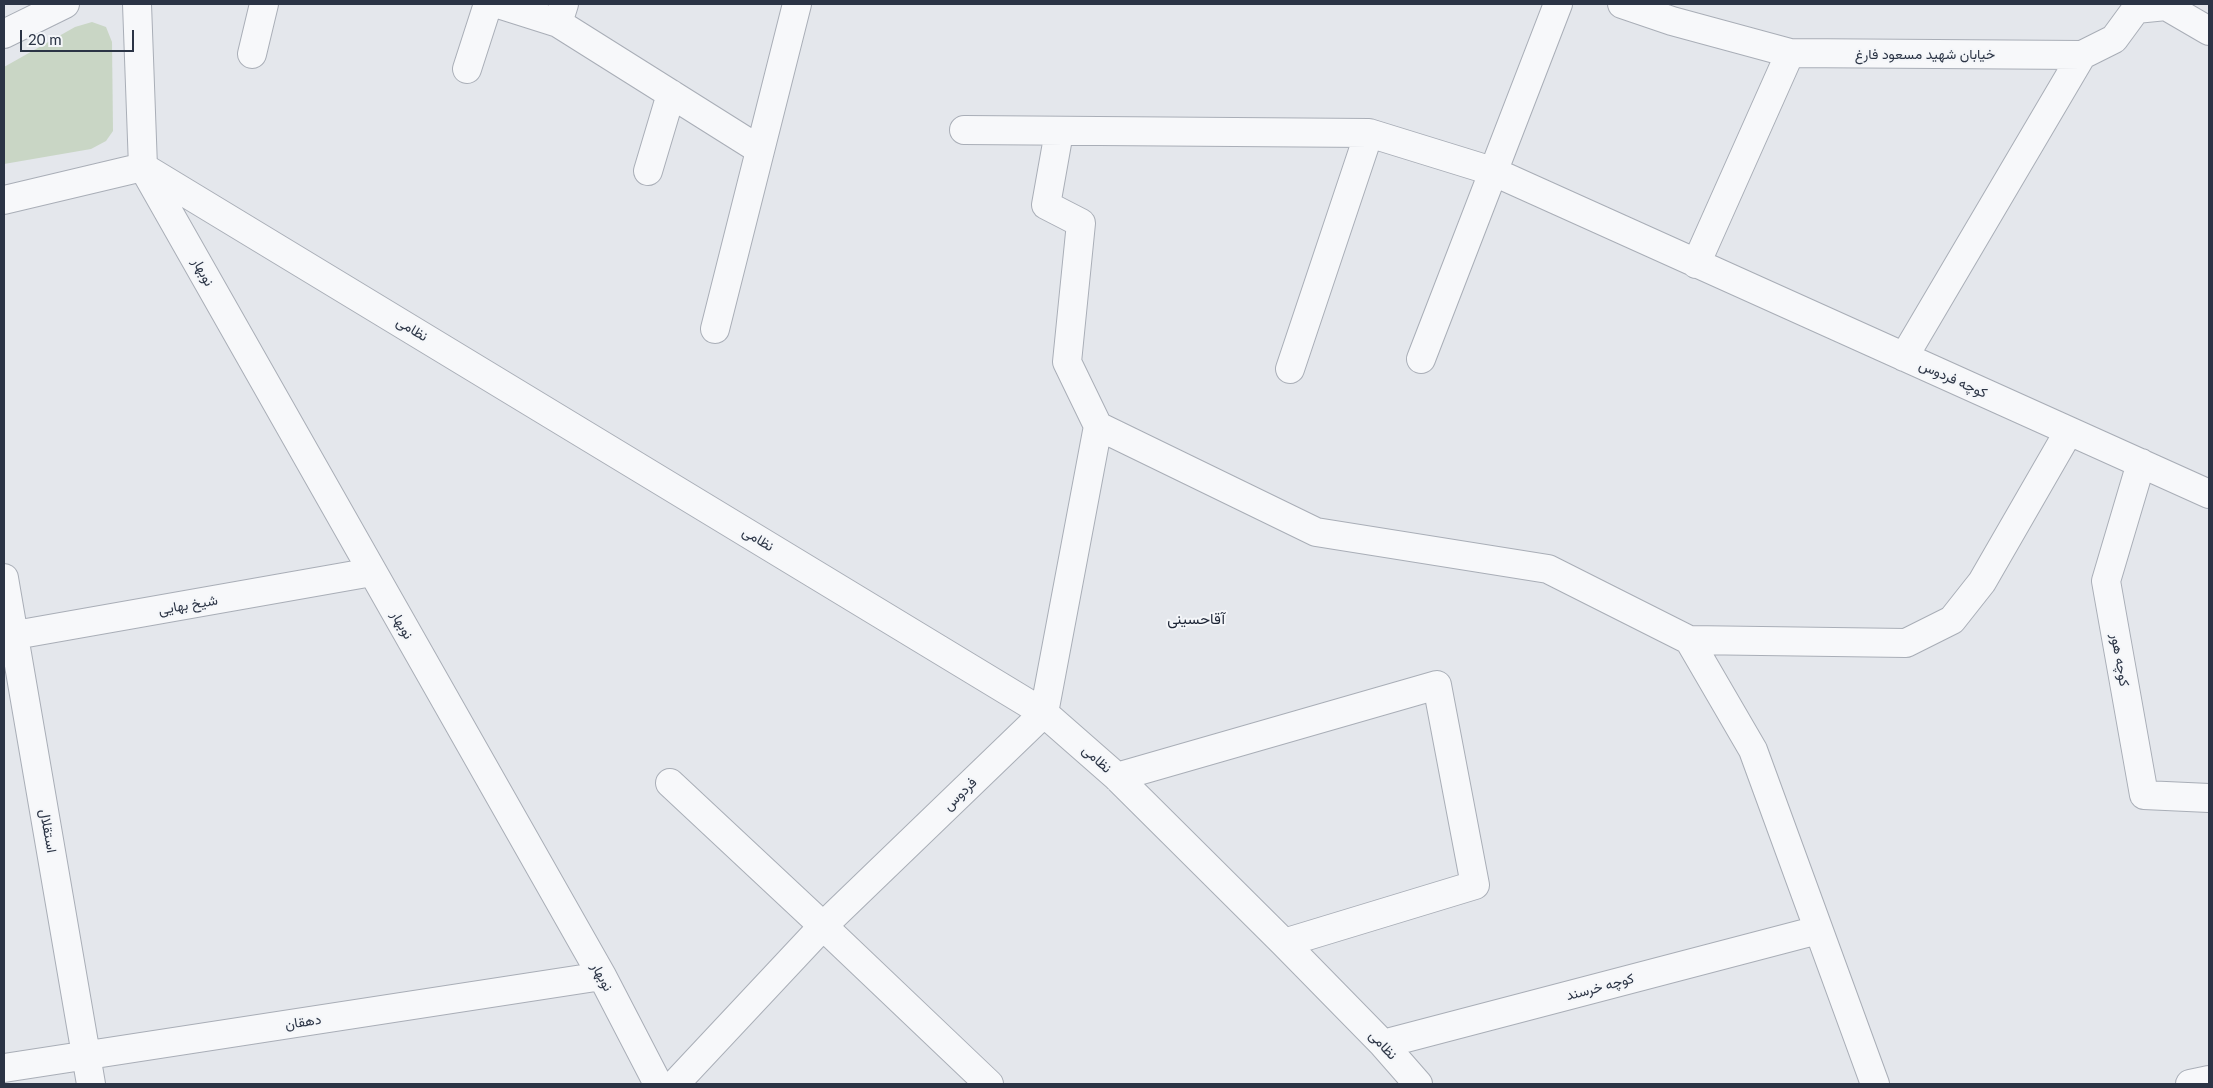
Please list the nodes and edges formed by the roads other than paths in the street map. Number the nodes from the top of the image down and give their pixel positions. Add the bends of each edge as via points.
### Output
1 (65, 4) edge
2 (138, 4) edge
3 (264, 4) edge
4 (488, 4) edge
5 (498, 4) edge
6 (797, 4) edge
7 (1558, 4) edge
8 (1622, 4) edge
9 (1677, 12) edge
10 (561, 13) edge
11 (2209, 31) edge
12 (4, 34) edge
13 (1790, 53) junction
14 (252, 54) dead end
15 (2082, 55) junction
16 (467, 69) dead end
17 (671, 94) junction
18 (964, 130) dead end
19 (1059, 132) junction
20 (1369, 133) junction
21 (760, 150) junction
22 (143, 167) junction
23 (648, 171) dead end
24 (1492, 171) junction
25 (4, 200) edge
26 (1696, 264) junction
27 (715, 329) dead end
28 (1904, 357) junction
29 (1421, 359) dead end
30 (1290, 369) dead end
31 (1098, 426) junction
32 (2069, 431) junction
33 (2141, 463) junction
34 (2209, 494) edge
35 (372, 572) junction
36 (4, 578) edge
37 (9, 636) edge
38 (1689, 640) junction
39 (1044, 713) junction
40 (1117, 777) junction
41 (670, 783) dead end
42 (2209, 798) edge
43 (823, 926) junction
44 (1818, 930) junction
45 (1284, 942) junction
46 (602, 976) junction
47 (1383, 1044) junction
48 (86, 1056) junction
49 (4, 1068) edge
50 (2209, 1080) edge
51 (91, 1084) edge
52 (658, 1084) edge
53 (675, 1084) edge
54 (989, 1084) edge
55 (1418, 1084) edge
56 (1875, 1084) edge
57 (2190, 1084) edge

1 - 12 street
2 - 22 street
3 - 14 street
4 - 16 street
5 - 10 street
6 - 21 street
7 - 24 street
8 - 9 street, خیابان شهید مسعود فارغ
9 - 13 street, خیابان شهید مسعود فارغ
10 - 17 street
11 - 15 street, خیابان شهید مسعود فارغ via 2166,6 2136,10 2114,38
13 - 15 street, خیابان شهید مسعود فارغ
13 - 26 street
15 - 28 street
17 - 21 street
17 - 23 street
18 - 19 street, کوچه فردوس
19 - 20 street, کوچه فردوس
19 - 31 street via 1046,206 1081,223 1067,362
20 - 24 street, کوچه فردوس
20 - 30 street
21 - 27 street
22 - 25 street
22 - 35 street, نوبهار
22 - 39 street, نظامی
24 - 26 street, کوچه فردوس
24 - 29 street
26 - 28 street, کوچه فردوس
28 - 32 street, کوچه فردوس
31 - 38 street via 1316,532 1548,569
31 - 39 street
32 - 33 street, کوچه فردوس
32 - 38 street via 1982,582 1952,620 1906,644
33 - 34 street, کوچه فردوس
33 - 42 street, کوچه هور via 2106,581 2144,796
35 - 37 street, شیخ بهایی
35 - 46 street, نوبهار
36 - 37 street, استقلال
37 - 48 street, استقلال
38 - 44 street via 1754,750
39 - 40 street, نظامی
39 - 43 street, فردوس
40 - 45 street, نظامی
40 - 45 street via 1437,685 1475,885
41 - 43 street
43 - 53 street, فردوس
43 - 54 street
44 - 47 street, کوچه خرسند
44 - 56 street
45 - 47 street, نظامی
46 - 48 street, دهقان
46 - 52 street, نوبهار
47 - 55 street, نظامی
48 - 49 street, دهقان
48 - 51 street, استقلال
50 - 57 street

